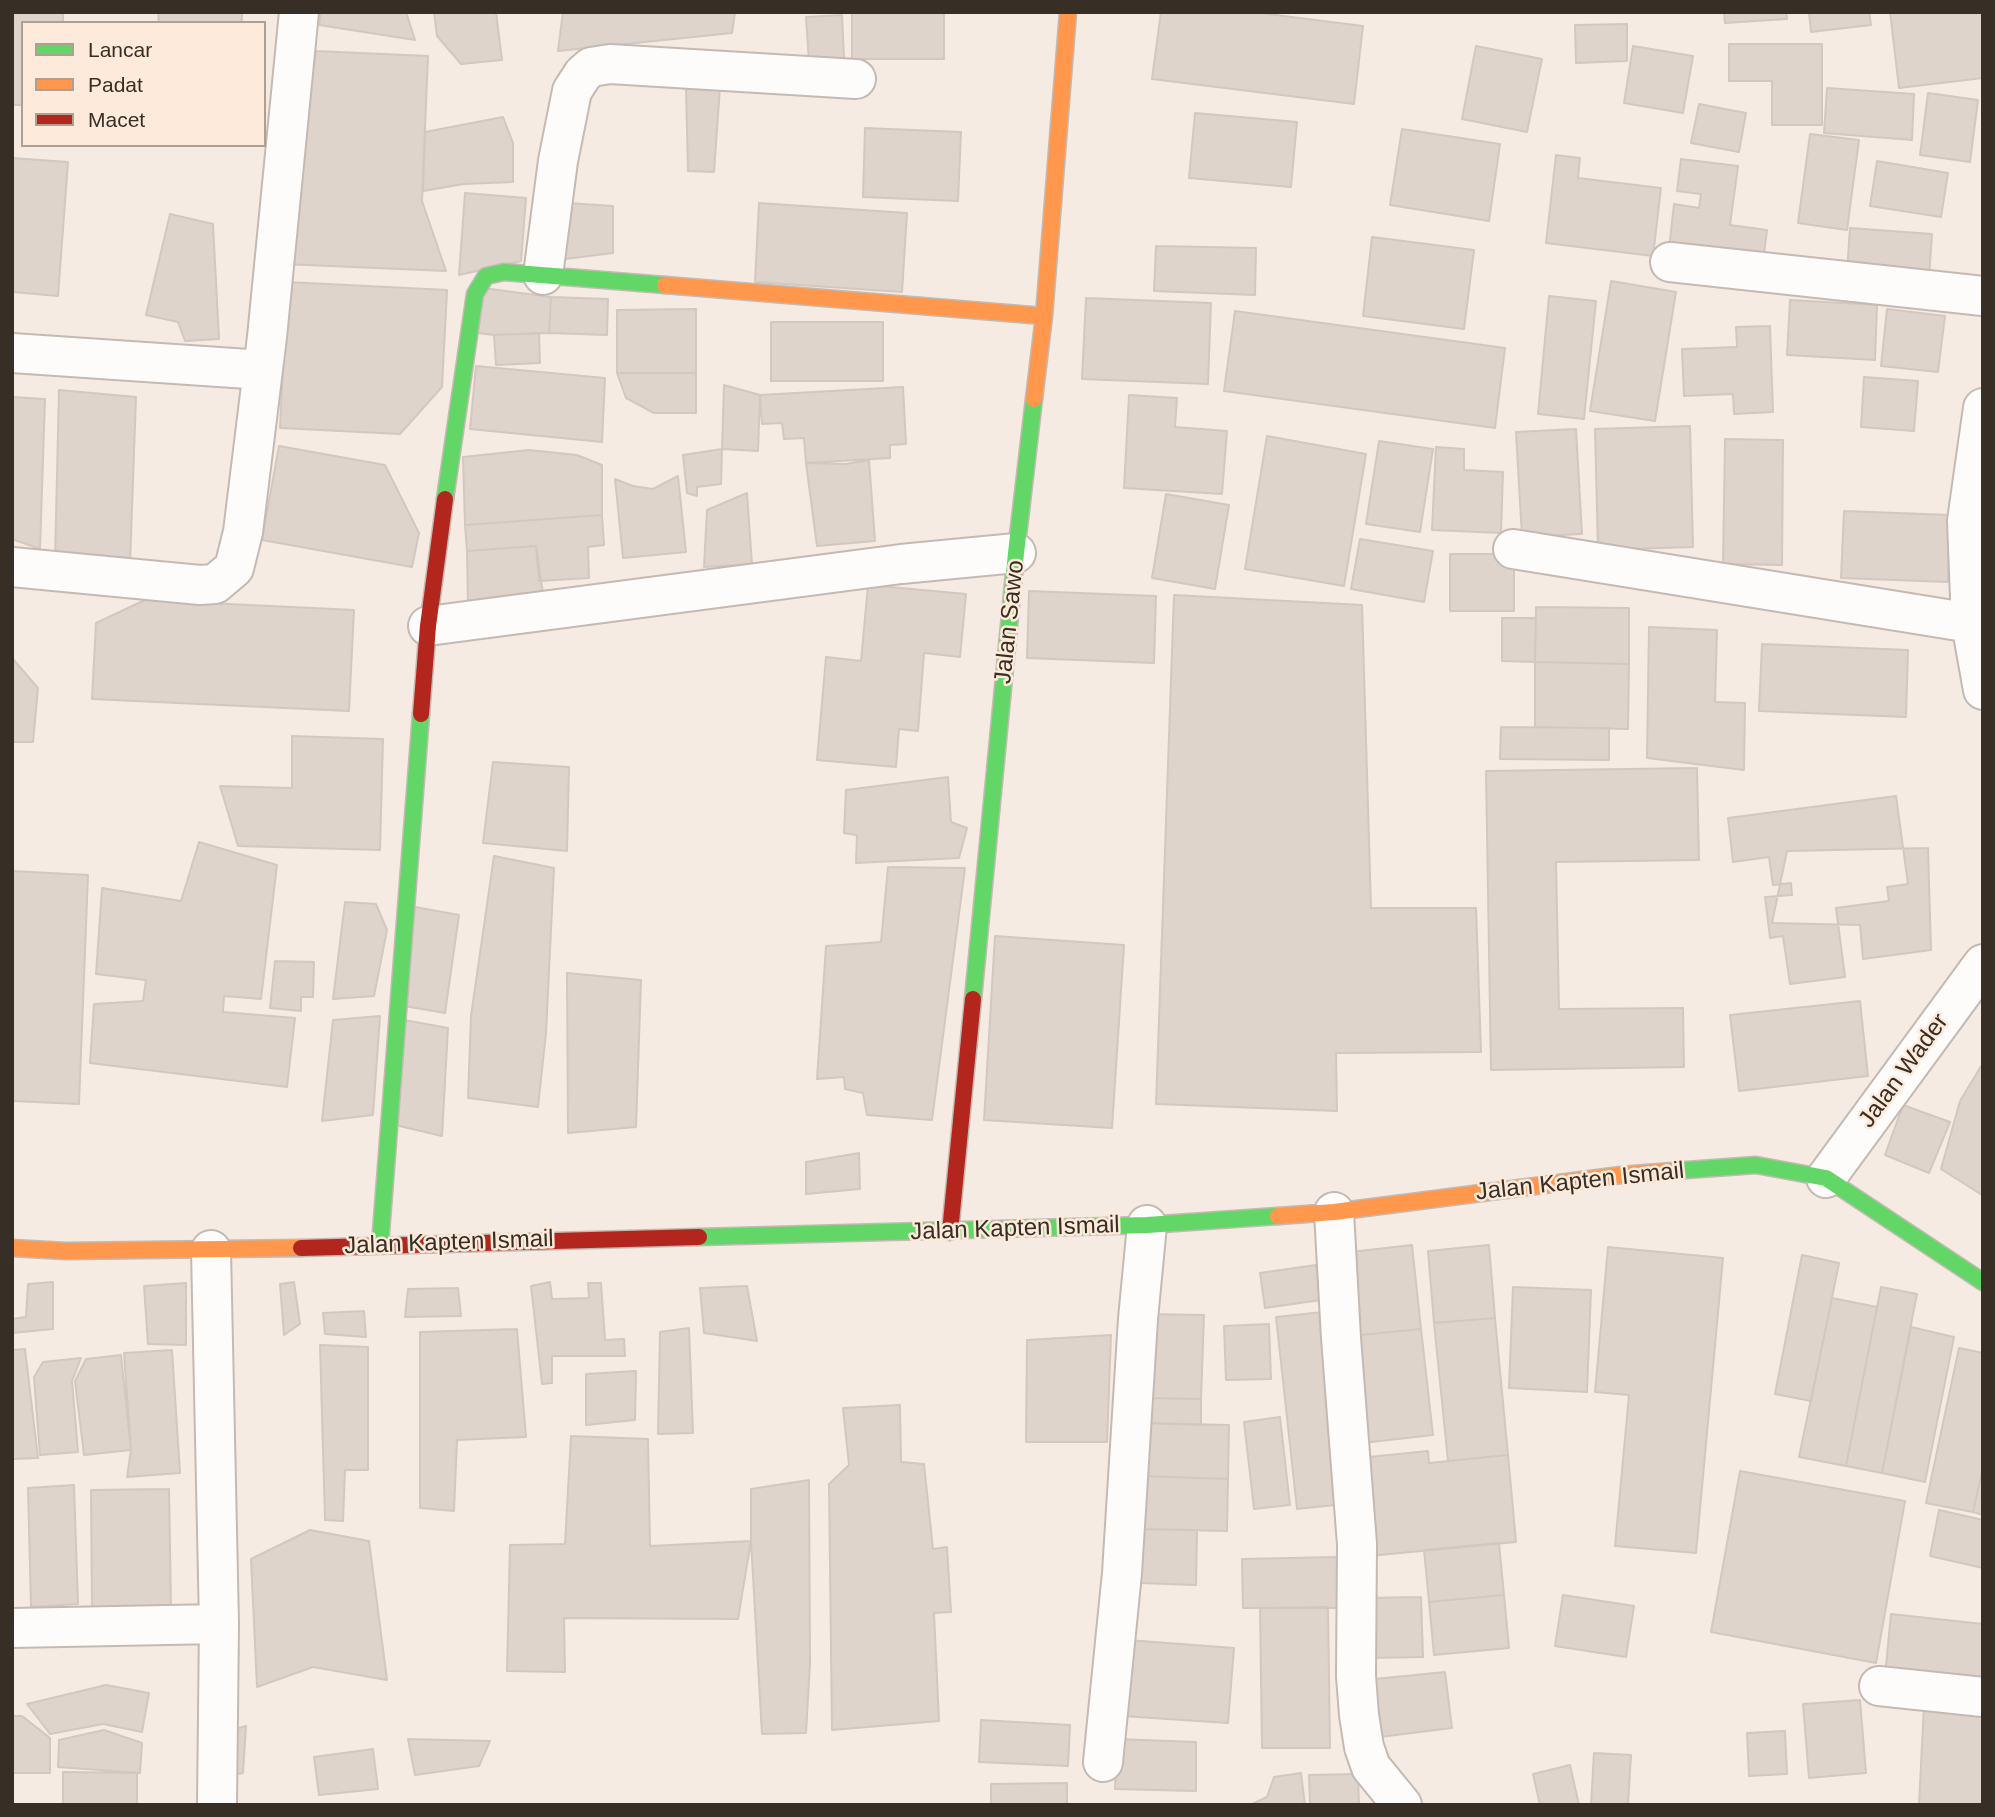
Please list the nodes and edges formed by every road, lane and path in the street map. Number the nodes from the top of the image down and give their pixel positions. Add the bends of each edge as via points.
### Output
1 (299, 12) edge
2 (1068, 12) edge
3 (856, 79) dead end
4 (1671, 262) dead end
5 (543, 275) junction
6 (1983, 296) edge
7 (1044, 316) junction
8 (12, 353) edge
9 (262, 370) junction
10 (1983, 408) edge
11 (1513, 549) dead end
12 (1016, 553) junction
13 (12, 567) edge
14 (1971, 623) junction
15 (428, 626) junction
16 (1983, 690) edge
17 (1983, 964) edge
18 (1826, 1178) junction
19 (1334, 1212) junction
20 (1147, 1225) junction
21 (950, 1232) junction
22 (380, 1245) junction
23 (12, 1248) edge
24 (211, 1250) junction
25 (1983, 1282) edge
26 (219, 1624) junction
27 (12, 1628) edge
28 (1879, 1686) dead end
29 (1983, 1697) edge
30 (1103, 1762) dead end
31 (217, 1805) edge
32 (1402, 1805) edge

1 - 9 street
2 - 7 street, Jalan Sawo
3 - 5 street via 610,64 591,67 572,92
4 - 6 street
5 - 7 street
5 - 15 street via 504,272 486,276 475,294
7 - 12 street, Jalan Sawo
8 - 9 street
9 - 13 street via 243,533 234,568 215,584
10 - 14 street via 1967,521
11 - 14 street
12 - 15 street
12 - 21 street, Jalan Sawo
14 - 16 street
15 - 22 street
17 - 18 street, Jalan Wader
18 - 19 street, Jalan Kapten Ismail via 1756,1165 1621,1175
18 - 25 street, Jalan Kapten Ismail
19 - 20 street, Jalan Kapten Ismail
19 - 32 street via 1357,1544 1359,1715 1371,1767
20 - 21 street, Jalan Kapten Ismail
20 - 30 street via 1122,1573
21 - 22 street, Jalan Kapten Ismail
22 - 24 street, Jalan Kapten Ismail
23 - 24 street, Jalan Kapten Ismail
24 - 26 street
26 - 27 street
26 - 31 street
28 - 29 street

